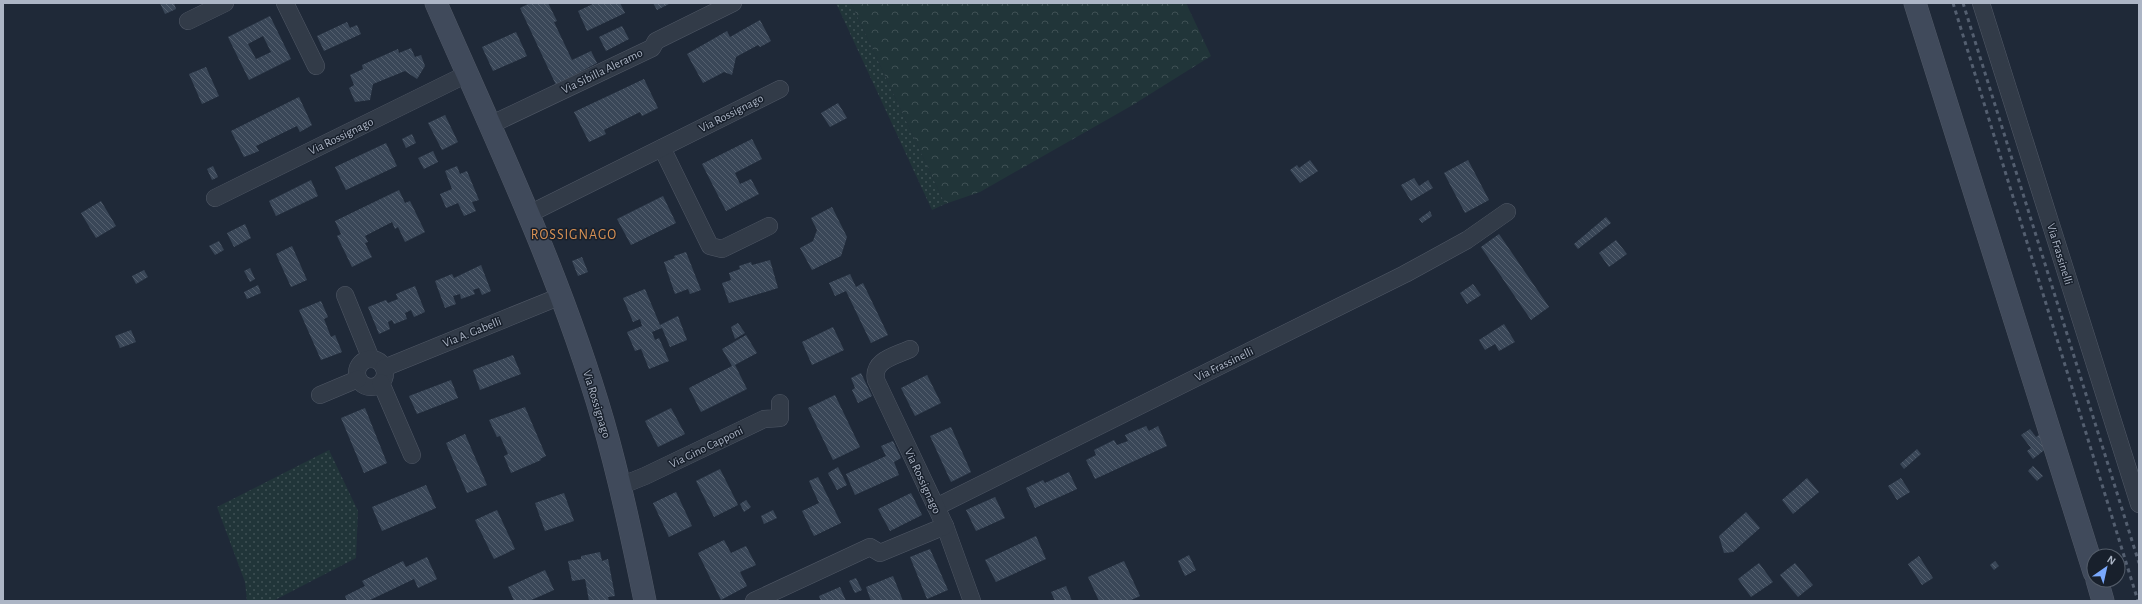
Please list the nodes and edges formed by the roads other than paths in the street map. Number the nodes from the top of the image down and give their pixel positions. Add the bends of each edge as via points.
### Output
1 (225, 3) edge
2 (286, 3) edge
3 (436, 3) edge
4 (733, 3) edge
5 (1915, 3) edge
6 (1981, 3) edge
7 (188, 21) dead end
8 (316, 66) dead end
9 (467, 74) junction
10 (780, 89) dead end
11 (490, 125) junction
12 (662, 148) junction
13 (215, 198) dead end
14 (1507, 212) dead end
15 (529, 214) junction
16 (769, 226) dead end
17 (345, 295) dead end
18 (561, 296) junction
19 (910, 349) dead end
20 (379, 370) junction
21 (358, 379) junction
22 (320, 395) dead end
23 (780, 403) dead end
24 (412, 455) dead end
25 (620, 486) junction
26 (2139, 504) edge
27 (936, 507) junction
28 (945, 526) junction
29 (2086, 548) edge
30 (2099, 588) edge
31 (646, 601) edge
32 (754, 601) edge
33 (972, 601) edge
34 (2103, 601) edge

1 - 7 street
2 - 8 street
3 - 9 street, Via Rossignago
4 - 11 street, Via Sibilla Aleramo via 656,41 652,48
5 - 29 street
6 - 26 street, Via Frassinelli
9 - 11 street, Via Rossignago
9 - 13 street, Via Rossignago
10 - 12 street, Via Rossignago
11 - 15 street, Via Rossignago
12 - 15 street, Via Rossignago
12 - 16 street via 710,246 722,249
14 - 27 street, Via Frassinelli via 1467,240 1405,274
15 - 18 street, Via Rossignago
17 - 20 street
18 - 20 street, Via A. Gabelli
18 - 25 street, Via Rossignago via 603,421
19 - 27 street, Via Rossignago via 877,365 874,372
20 - 21 street, Via A. Gabelli via 372,387 366,386
20 - 21 street, Via A. Gabelli via 361,363
20 - 24 street
21 - 22 street
23 - 25 street, Via Gino Capponi via 780,418 764,419
25 - 31 street, Via Rossignago
27 - 28 street, Via Rossignago
28 - 32 street, Via Rossignago via 880,553 870,547
28 - 33 street
30 - 34 street

